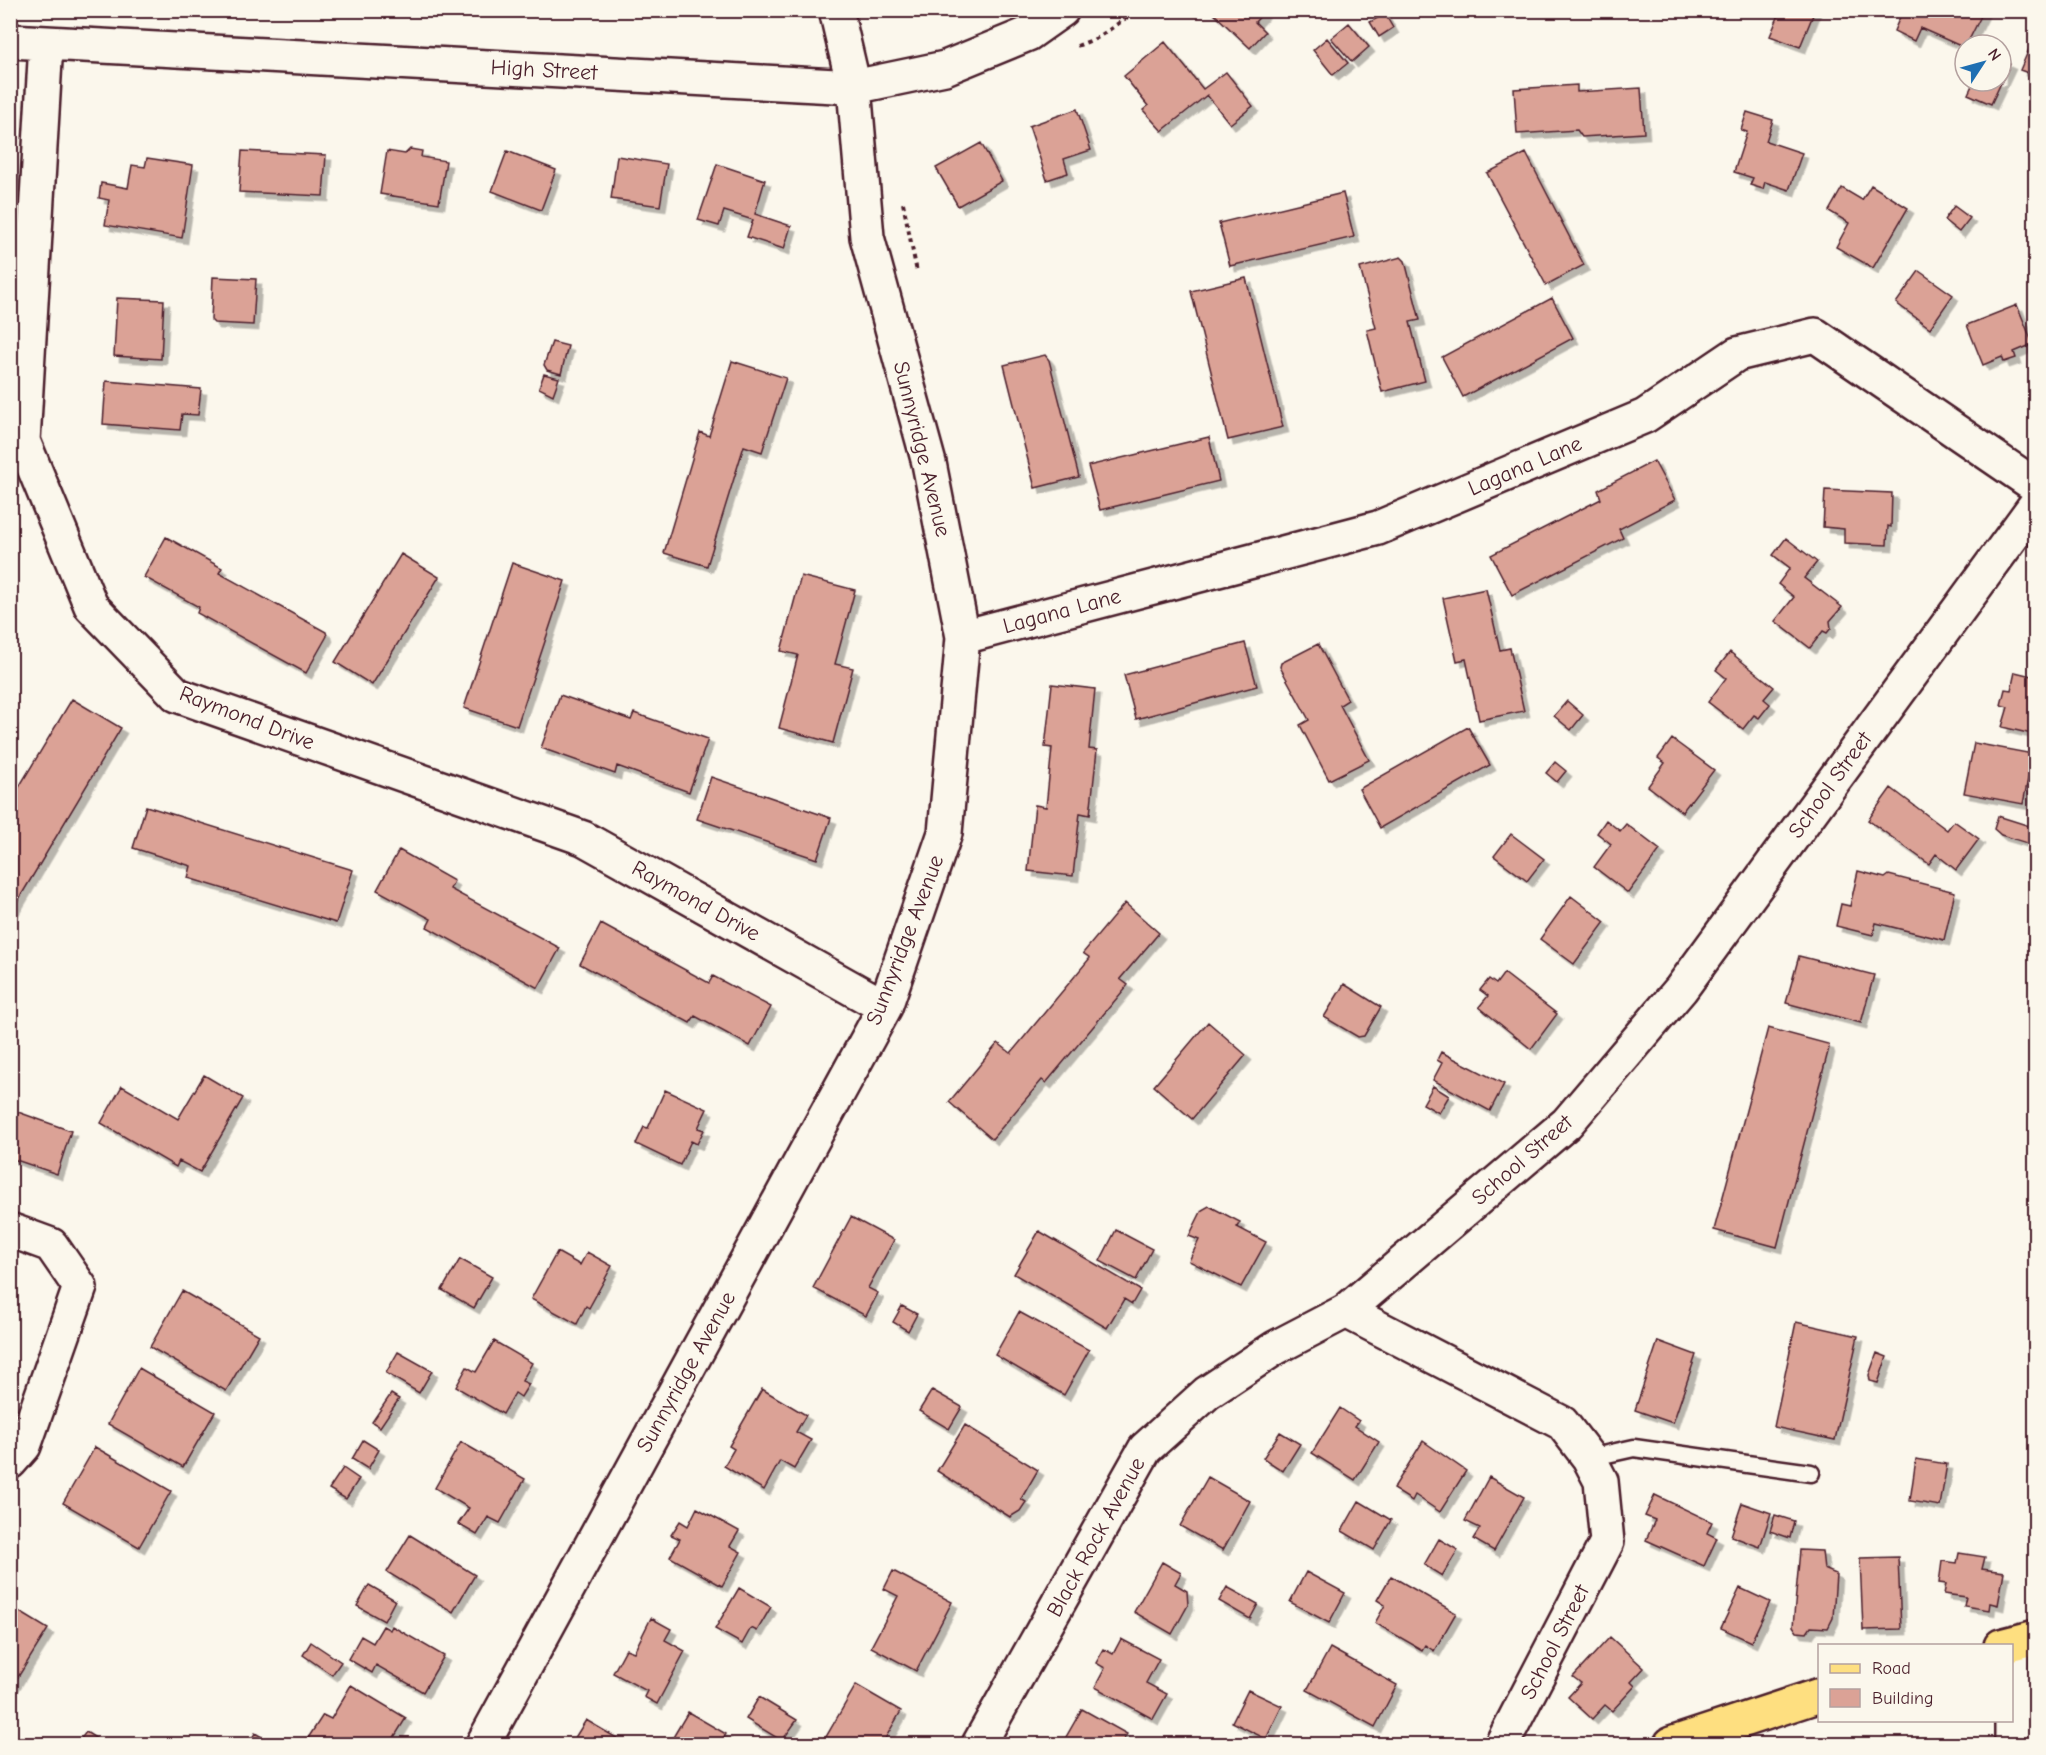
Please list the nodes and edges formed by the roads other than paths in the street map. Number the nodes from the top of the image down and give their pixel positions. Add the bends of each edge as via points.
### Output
1 (836, 10) edge
2 (1062, 10) edge
3 (10, 41) edge
4 (46, 43) junction
5 (854, 87) junction
6 (17, 442) edge
7 (2036, 486) edge
8 (2036, 504) edge
9 (963, 637) junction
10 (885, 1007) junction
11 (10, 1230) edge
12 (1346, 1311) junction
13 (1589, 1458) junction
14 (10, 1462) edge
15 (1811, 1473) dead end
16 (2014, 1645) edge
17 (2013, 1694) edge
18 (1818, 1696) edge
19 (2012, 1722) edge
20 (483, 1744) edge
21 (980, 1744) edge
22 (1502, 1744) edge
23 (1671, 1744) edge
24 (2012, 1744) edge

1 - 5 street, Sunnyridge Avenue
2 - 5 street, High Street via 1028,34 945,68
3 - 4 street, High Street
4 - 5 street, High Street
4 - 6 street, Raymond Drive
5 - 9 street, Sunnyridge Avenue via 867,237 929,463
6 - 10 street, Raymond Drive via 92,606 177,695 583,838
7 - 9 street, Lagana Lane via 1815,335 1737,354 1645,416 1378,528
8 - 12 street, School Street via 1681,989 1567,1123
9 - 10 street, Sunnyridge Avenue via 945,834
10 - 20 street, Sunnyridge Avenue
11 - 14 street via 51,1245 80,1287 24,1446
12 - 13 street, School Street via 1562,1423
12 - 21 street, Black Rock Avenue via 1275,1348 1208,1393 1145,1449
13 - 15 lane via 1634,1448
13 - 22 street, School Street via 1601,1481 1606,1542
16 - 17 street
18 - 23 main road
19 - 24 street

